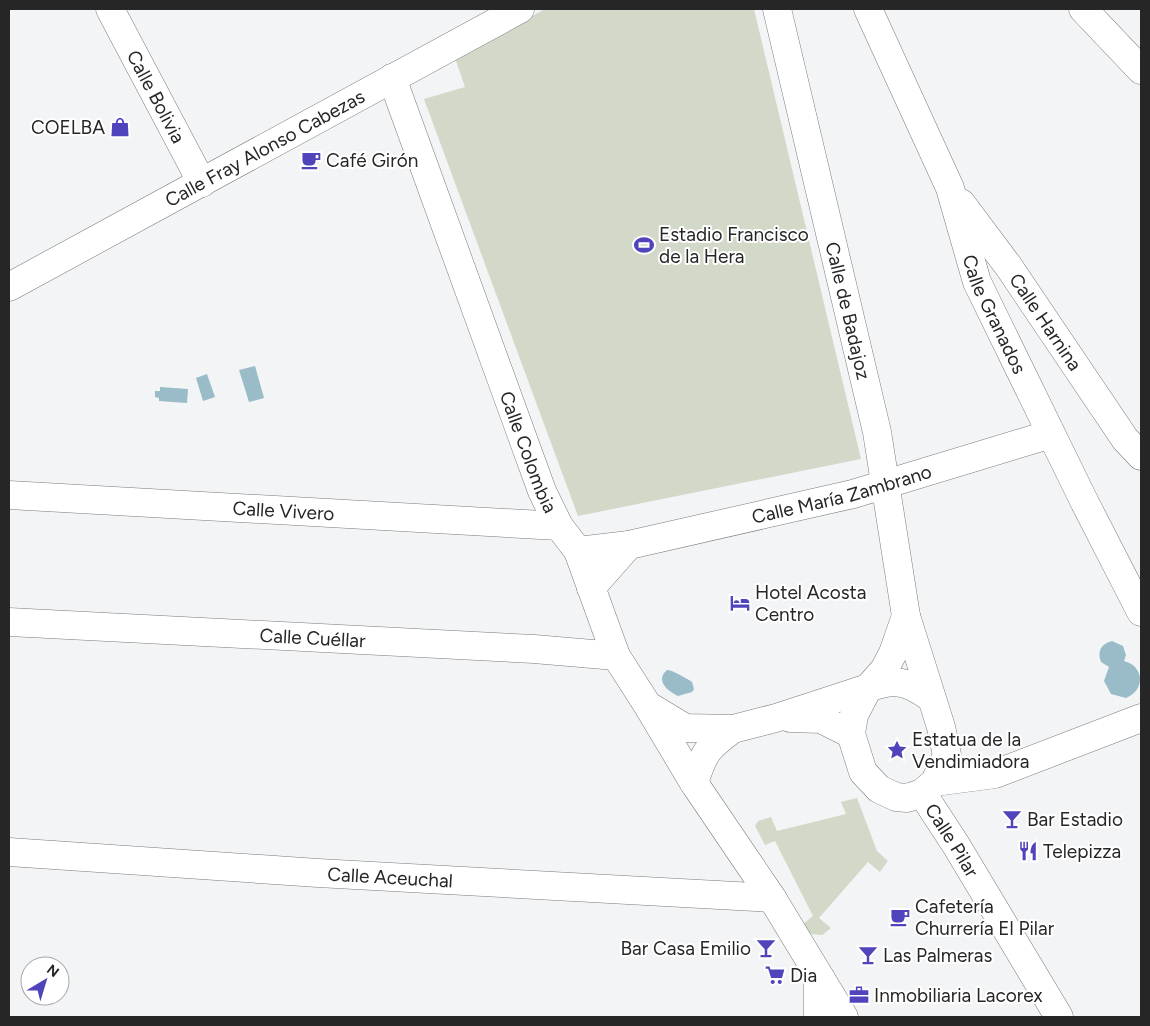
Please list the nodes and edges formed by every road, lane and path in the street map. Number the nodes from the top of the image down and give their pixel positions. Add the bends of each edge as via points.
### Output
1 (110, 9) edge
2 (520, 9) edge
3 (868, 9) edge
4 (1083, 9) edge
5 (782, 11) edge
6 (1141, 70) edge
7 (392, 78) junction
8 (202, 183) junction
9 (950, 188) junction
10 (9, 287) edge
11 (1051, 434) junction
12 (1141, 456) edge
13 (887, 484) junction
14 (9, 495) edge
15 (559, 526) junction
16 (629, 545) junction
17 (578, 551) junction
18 (591, 588) junction
19 (1141, 612) edge
20 (906, 616) junction
21 (9, 622) edge
22 (616, 656) junction
23 (868, 688) junction
24 (931, 698) junction
25 (648, 706) junction
26 (776, 718) junction
27 (1141, 718) edge
28 (733, 729) junction
29 (851, 734) junction
30 (947, 755) junction
31 (980, 776) junction
32 (928, 787) junction
33 (701, 793) junction
34 (9, 852) edge
35 (772, 898) junction
36 (821, 979) junction
37 (818, 1017) edge
38 (844, 1017) edge
39 (1059, 1017) edge

1 - 8 street, Calle Bolivia
2 - 7 street, Calle Fray Alonso Cabezas
3 - 9 street, Calle Granados
4 - 6 street
5 - 13 street, Calle de Badajoz
7 - 8 street, Calle Fray Alonso Cabezas
7 - 15 street, Calle Colombia via 542,491
8 - 10 street, Calle Fray Alonso Cabezas
9 - 11 street, Calle Granados via 977,282
9 - 12 street, Calle Harnina via 1009,267 1124,439
11 - 13 street, Calle María Zambrano
11 - 19 street, Calle Granados
13 - 16 street, Calle María Zambrano
13 - 20 street, Calle de Badajoz
14 - 15 street, Calle Vivero
15 - 17 street, Calle Colombia
16 - 17 street, Calle María Zambrano
16 - 18 street
17 - 18 street, Calle Colombia
18 - 22 street, Calle Colombia
20 - 23 street, Calle de Badajoz via 888,661
20 - 24 street, Calle de Badajoz
21 - 22 street, Calle Cuéllar
22 - 25 street, Calle Colombia
23 - 24 street via 900,681
23 - 26 street
23 - 29 street, Calle de Badajoz via 854,715
24 - 30 street, Calle de Badajoz
25 - 28 street via 684,728
25 - 33 street, Calle Colombia
26 - 28 street
26 - 29 street via 821,719
27 - 31 street via 995,774
28 - 33 street via 712,744 703,756
29 - 32 street via 864,772 879,789 907,798
30 - 31 street
30 - 32 street
31 - 32 street
32 - 39 street, Calle Pilar via 956,845
33 - 35 street, Calle Colombia
34 - 35 street, Calle Aceuchal
35 - 36 street, Calle Colombia
36 - 37 street via 818,978
36 - 38 street, Calle Colombia

